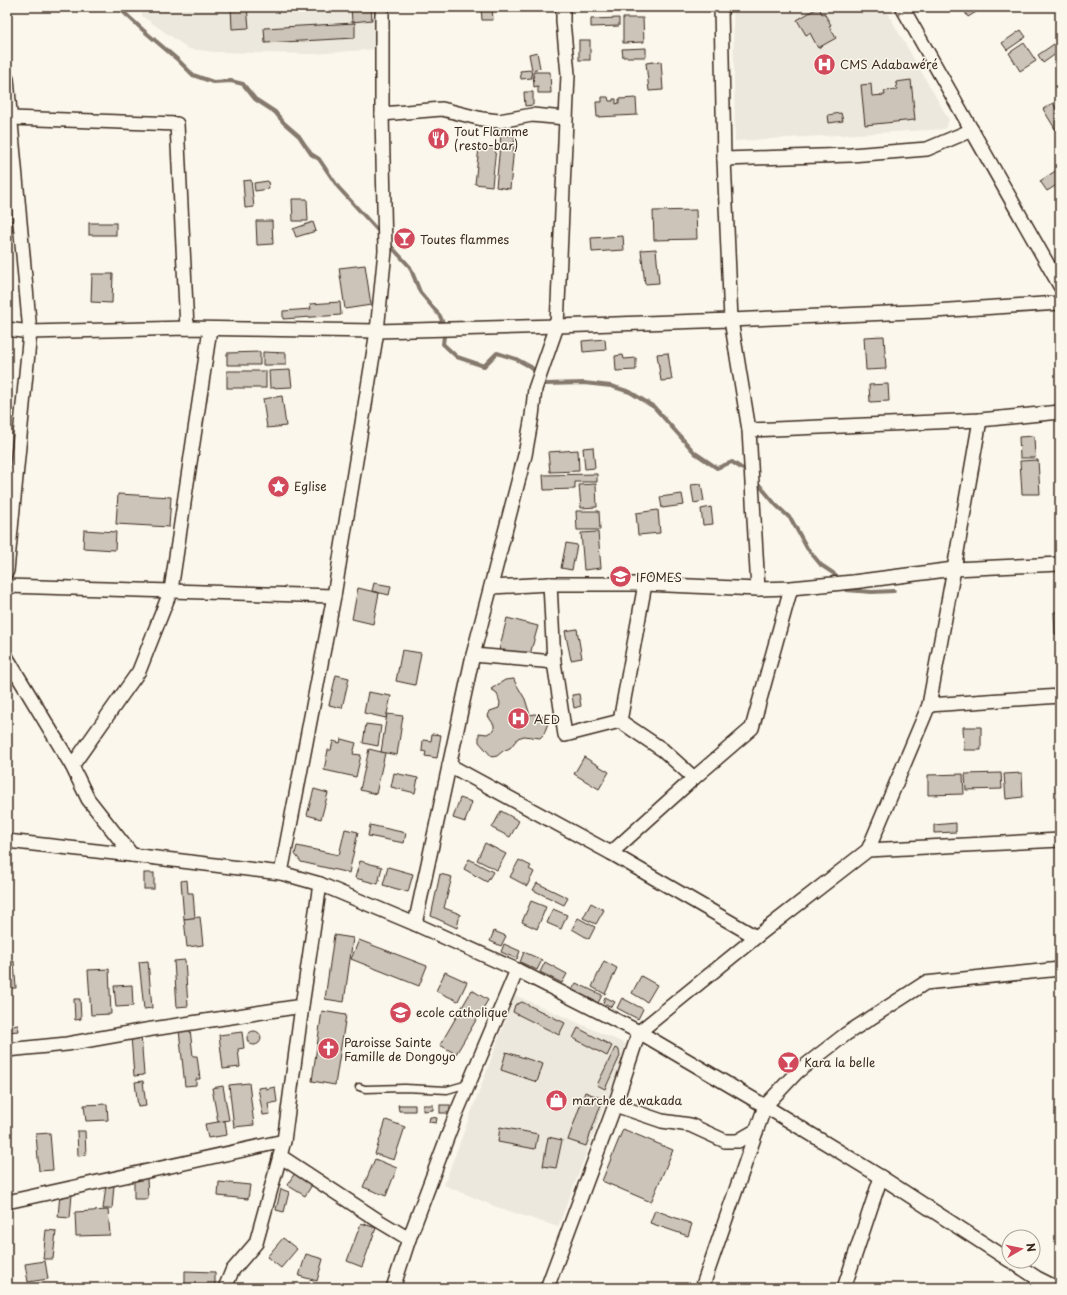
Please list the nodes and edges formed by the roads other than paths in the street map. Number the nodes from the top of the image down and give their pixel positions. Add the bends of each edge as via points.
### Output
1 (382, 7) edge
2 (563, 7) edge
3 (721, 7) edge
4 (902, 7) edge
5 (7, 79) edge
6 (382, 114) junction
7 (11, 118) junction
8 (565, 118) junction
9 (972, 130) junction
10 (724, 159) junction
11 (1060, 286) edge
12 (1060, 303) edge
13 (731, 320) junction
14 (557, 326) junction
15 (187, 328) junction
16 (7, 329) edge
17 (210, 329) junction
18 (377, 331) junction
19 (30, 332) junction
20 (1060, 412) edge
21 (980, 420) junction
22 (749, 430) junction
23 (1060, 564) edge
24 (954, 569) junction
25 (7, 571) edge
26 (550, 584) junction
27 (645, 584) junction
28 (7, 586) edge
29 (491, 586) junction
30 (791, 588) junction
31 (758, 589) junction
32 (171, 590) junction
33 (334, 596) junction
34 (473, 655) junction
35 (7, 658) edge
36 (554, 662) junction
37 (1060, 696) edge
38 (929, 705) junction
39 (620, 721) junction
40 (449, 765) junction
41 (72, 766) junction
42 (694, 778) junction
43 (1060, 840) edge
44 (7, 841) edge
45 (868, 850) junction
46 (611, 853) junction
47 (132, 854) junction
48 (281, 873) junction
49 (320, 884) junction
50 (415, 924) junction
51 (756, 937) junction
52 (1060, 969) edge
53 (517, 970) junction
54 (302, 1006) junction
55 (639, 1032) junction
56 (7, 1050) edge
57 (468, 1084) junction
58 (359, 1087) dead end
59 (614, 1105) junction
60 (765, 1106) junction
61 (757, 1130) junction
62 (284, 1141) junction
63 (280, 1156) junction
64 (881, 1177) junction
65 (7, 1202) edge
66 (409, 1239) junction
67 (1001, 1254) edge
68 (1019, 1269) edge
69 (1034, 1283) edge
70 (225, 1288) edge
71 (392, 1288) edge
72 (547, 1288) edge
73 (702, 1288) edge
74 (844, 1288) edge
75 (1057, 1288) edge

1 - 6 street
2 - 8 street via 568,74
3 - 10 street
4 - 9 street
5 - 7 street
6 - 8 street via 442,109 499,121 532,115
6 - 18 street via 385,251
7 - 15 street via 177,124
7 - 19 street
8 - 14 street
9 - 10 street via 927,149 850,155
9 - 11 street
10 - 13 street
12 - 13 street
13 - 14 street
13 - 22 street
14 - 18 street
14 - 29 street via 535,389 524,455
15 - 17 street
15 - 19 street
16 - 19 street
17 - 18 street
17 - 32 street
18 - 33 street
19 - 25 street
20 - 21 street
21 - 22 street
21 - 24 street
22 - 31 street
23 - 24 street
24 - 30 street
24 - 38 street
26 - 27 street
26 - 29 street
26 - 36 street
27 - 31 street
27 - 39 street
28 - 32 street
29 - 34 street
30 - 31 street
30 - 42 street via 752,728
32 - 33 street
32 - 41 street via 139,671
33 - 48 street
34 - 36 street
34 - 40 street
35 - 41 street
36 - 39 street via 565,735
37 - 38 street
38 - 45 street
39 - 42 street via 663,750
40 - 46 street
40 - 50 street
41 - 47 street via 88,799
42 - 46 street
43 - 45 street
44 - 47 street
45 - 51 street
46 - 51 street
47 - 48 street
48 - 49 street
49 - 50 street
49 - 54 street
50 - 53 street
51 - 55 street
52 - 60 street via 925,983 846,1034 797,1072
53 - 55 street
53 - 57 street
54 - 56 street via 67,1044
54 - 62 street
55 - 59 street
55 - 60 street
57 - 58 lane via 447,1090
57 - 66 street
59 - 61 street via 662,1121 690,1125 724,1141 738,1141
59 - 72 street
60 - 61 street
60 - 64 street
61 - 73 street
62 - 63 street
62 - 65 street
63 - 66 street
63 - 70 street via 256,1243 232,1271
64 - 67 street
64 - 74 street
66 - 71 street
68 - 69 street
69 - 75 street

